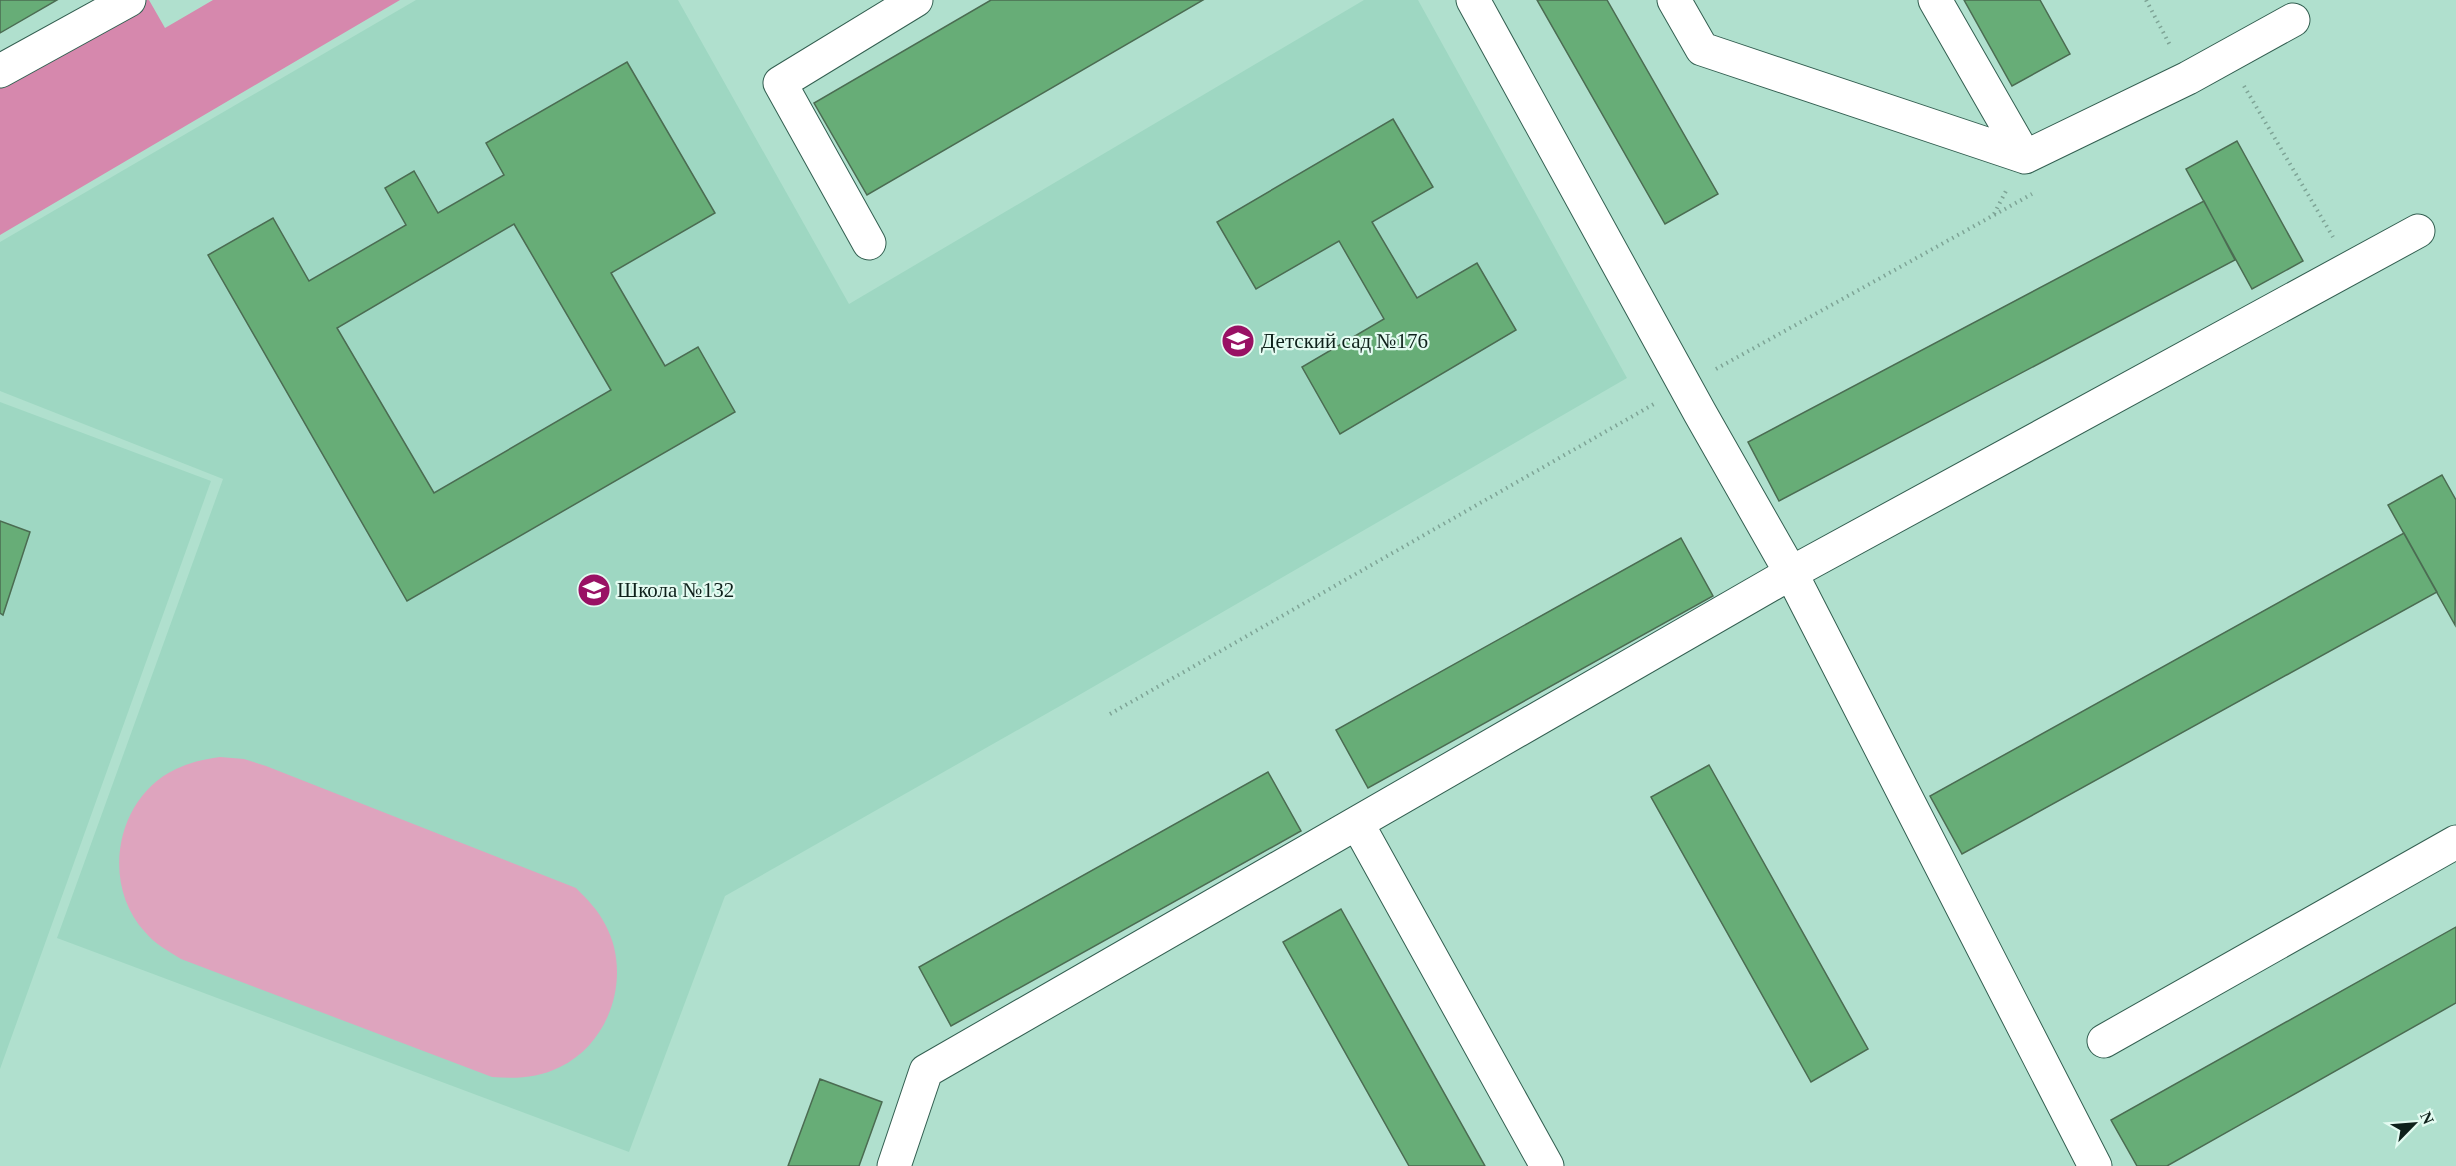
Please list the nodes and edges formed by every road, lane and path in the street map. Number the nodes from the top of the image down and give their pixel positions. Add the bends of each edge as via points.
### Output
1 (129, 0) edge
2 (916, 0) edge
3 (1473, 0) edge
4 (1674, 0) edge
5 (1935, 0) edge
6 (2146, 0) edge
7 (2293, 20) dead end
8 (2227, 57) junction
9 (0, 71) edge
10 (2188, 78) junction
11 (2025, 157) junction
12 (2418, 231) dead end
13 (869, 243) dead end
14 (2351, 268) junction
15 (1791, 573) junction
16 (1357, 823) junction
17 (2456, 842) edge
18 (2104, 1041) dead end
19 (894, 1166) edge
20 (1547, 1166) edge
21 (2095, 1166) edge

1 - 9 lane
2 - 13 lane via 780,83
3 - 15 lane
4 - 11 lane via 1702,49
5 - 11 lane
6 - 10 path
7 - 8 lane
8 - 10 lane
8 - 14 path
10 - 11 lane
12 - 14 lane
14 - 15 lane
15 - 16 lane
15 - 21 lane
16 - 19 lane via 926,1071
16 - 20 lane
17 - 18 lane

